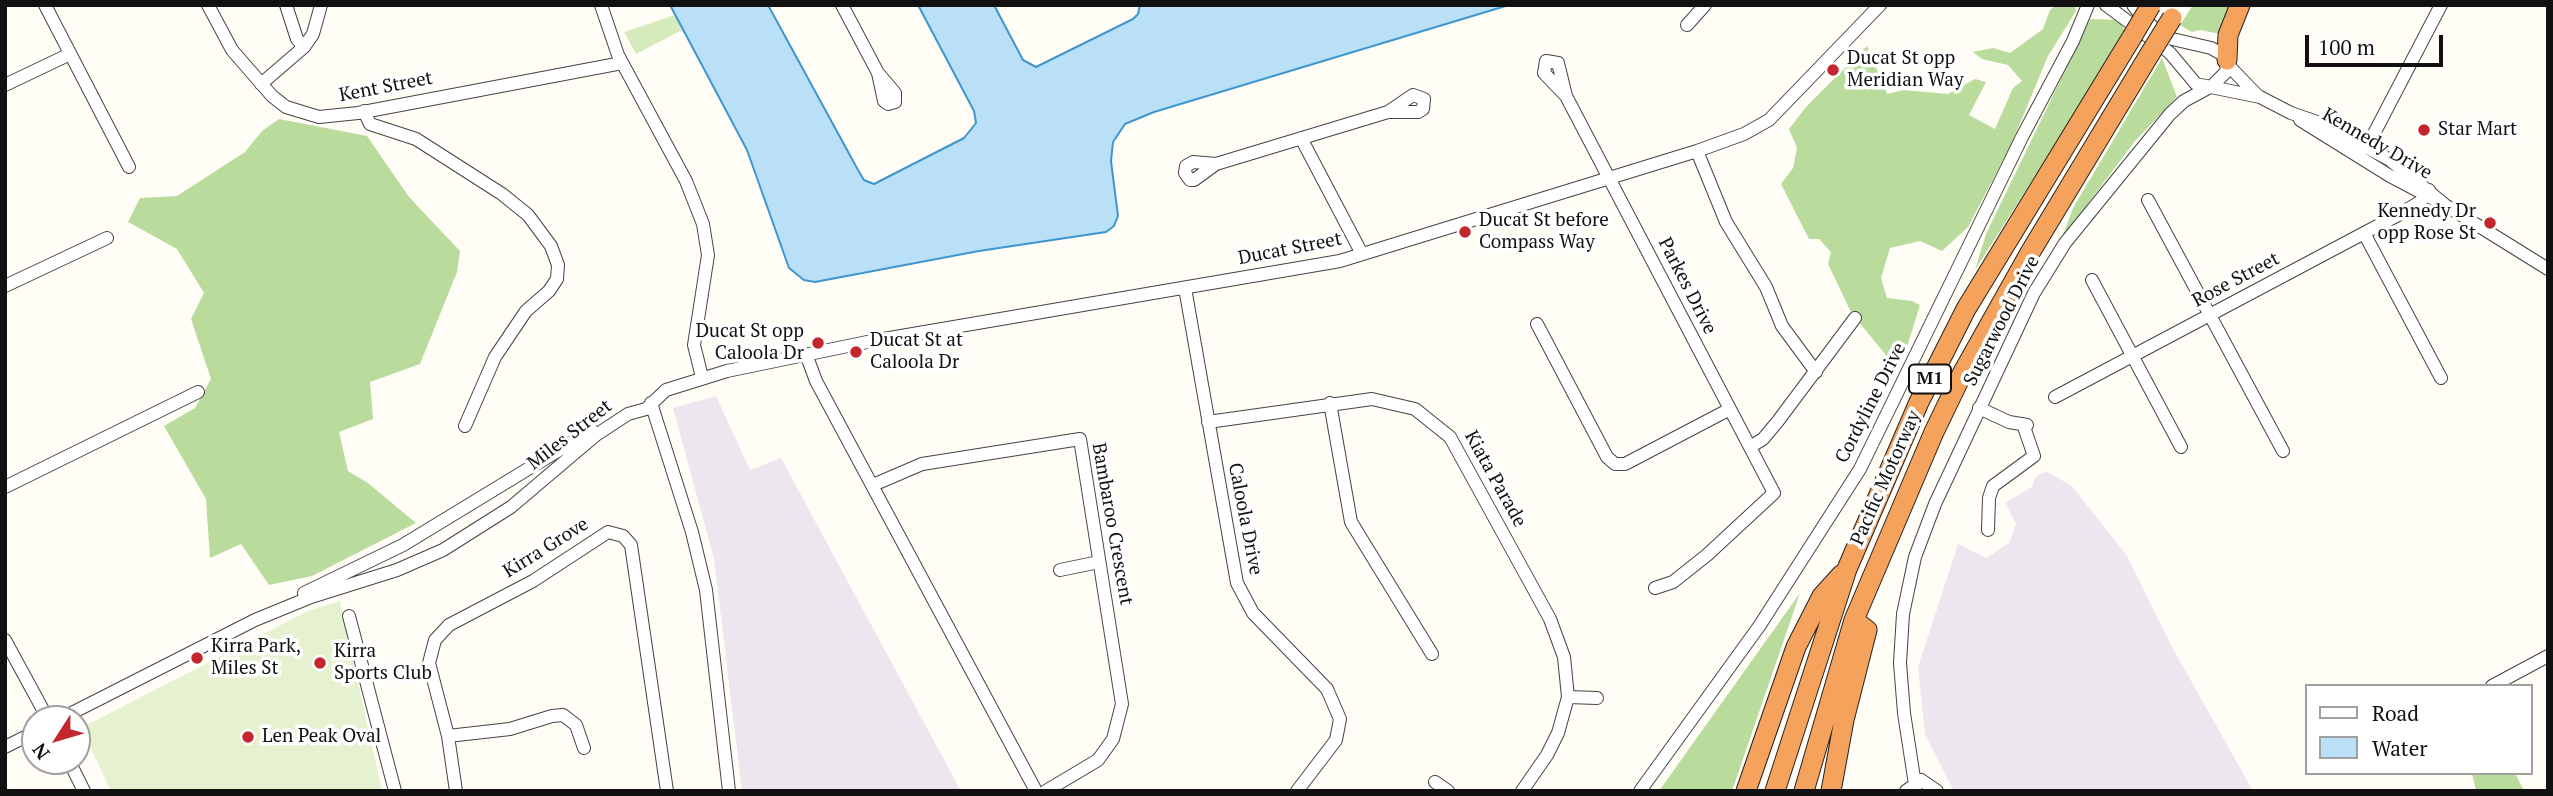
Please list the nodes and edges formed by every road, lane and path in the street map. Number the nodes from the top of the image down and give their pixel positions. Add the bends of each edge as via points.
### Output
1 (45, 5) edge
2 (208, 5) edge
3 (286, 5) edge
4 (321, 5) edge
5 (601, 5) edge
6 (842, 5) edge
7 (1705, 5) edge
8 (2088, 5) edge
9 (2105, 5) edge
10 (2133, 5) edge
11 (2151, 5) edge
12 (2240, 5) edge
13 (2441, 5) edge
14 (1879, 6) edge
15 (2176, 11) edge
16 (1686, 25) dead end
17 (304, 47) junction
18 (70, 54) junction
19 (2227, 62) junction
20 (622, 63) junction
21 (878, 74) dead end
22 (261, 84) junction
23 (5, 85) edge
24 (2209, 87) junction
25 (1566, 96) dead end
26 (2260, 97) junction
27 (364, 111) junction
28 (1388, 112) dead end
29 (2291, 113) junction
30 (1301, 138) junction
31 (2367, 147) junction
32 (1697, 151) junction
33 (2349, 152) junction
34 (1216, 164) dead end
35 (129, 167) dead end
36 (2378, 169) junction
37 (1610, 178) junction
38 (2427, 192) junction
39 (2148, 200) dead end
40 (2364, 233) junction
41 (107, 238) dead end
42 (1362, 254) junction
43 (2548, 269) edge
44 (2092, 280) dead end
45 (5, 286) edge
46 (1185, 288) junction
47 (2209, 316) junction
48 (1855, 318) dead end
49 (1536, 324) dead end
50 (806, 354) junction
51 (2133, 357) junction
52 (1816, 372) junction
53 (702, 377) junction
54 (2441, 378) dead end
55 (198, 392) dead end
56 (2055, 397) dead end
57 (651, 403) junction
58 (1329, 403) junction
59 (1979, 408) junction
60 (1730, 409) junction
61 (1208, 422) junction
62 (465, 426) dead end
63 (1750, 447) junction
64 (2181, 447) dead end
65 (2283, 451) dead end
66 (873, 485) junction
67 (5, 487) edge
68 (1988, 530) dead end
69 (1099, 562) junction
70 (1847, 569) junction
71 (1060, 570) dead end
72 (1655, 588) dead end
73 (349, 616) dead end
74 (255, 620) junction
75 (1854, 620) junction
76 (5, 640) edge
77 (1432, 654) dead end
78 (2548, 656) edge
79 (2496, 684) edge
80 (1568, 697) junction
81 (1597, 698) dead end
82 (40, 705) edge
83 (88, 705) edge
84 (448, 736) junction
85 (21, 739) edge
86 (5, 747) edge
87 (584, 748) dead end
88 (76, 775) edge
89 (1435, 782) dead end
90 (1912, 788) edge
91 (455, 789) edge
92 (84, 791) edge
93 (395, 791) edge
94 (667, 791) edge
95 (729, 791) edge
96 (1036, 791) edge
97 (1046, 791) edge
98 (1297, 791) edge
99 (1448, 791) edge
100 (1522, 791) edge
101 (1640, 791) edge
102 (1746, 791) edge
103 (1775, 791) edge
104 (1804, 791) edge
105 (1831, 791) edge
106 (1937, 791) edge

1 - 18 street
2 - 22 street, Kent Street via 232,50
3 - 17 street
4 - 17 street
5 - 20 street
6 - 21 street
7 - 16 street
8 - 101 street, Cordyline Drive via 1860,469 1760,625
9 - 24 street via 2170,53 2196,84
10 - 19 street, Kennedy Drive via 2168,38 2216,50
11 - 70 highway, Pacific Motorway / M1, bridge via 1966,309 1914,412
12 - 19 highway via 2228,35
13 - 31 street
14 - 32 street, Ducat Street via 1769,120
15 - 75 highway, Pacific Motorway / M1, bridge via 1962,374
17 - 22 street
18 - 23 street
18 - 35 street
19 - 24 street via 2221,79
19 - 26 street, Kennedy Drive
20 - 27 street, Kent Street
20 - 53 street via 686,181 705,231 706,277 694,345
22 - 27 street, Kent Street via 279,102 304,114 332,117
24 - 26 street, Kennedy Drive
24 - 59 street, Sugarwood Drive via 2170,114 2064,243 2034,293
25 - 37 street, Parkes Drive
26 - 29 street, Kennedy Drive
27 - 62 street via 370,124 416,139 502,194 528,215 551,246 558,265 557,279 549,291 526,311 495,357
28 - 30 street
29 - 31 street, Kennedy Drive
29 - 33 street, Kennedy Drive
30 - 34 street
30 - 42 street
31 - 33 street
31 - 36 street
31 - 38 street, Kennedy Drive
32 - 37 street, Ducat Street
32 - 52 street via 1726,222 1766,287 1782,326
33 - 36 street, Kennedy Drive
36 - 38 street, Kennedy Drive
37 - 42 street, Ducat Street
37 - 60 street, Parkes Drive
38 - 40 street, Rose Street via 2417,205
38 - 43 street, Kennedy Drive
39 - 47 street
40 - 47 street, Rose Street
40 - 54 street
41 - 45 street
42 - 46 street, Ducat Street
44 - 51 street
46 - 50 street, Ducat Street
46 - 61 street, Caloola Drive
47 - 51 street, Rose Street
47 - 65 street
48 - 52 street
49 - 60 street via 1607,457 1615,464 1625,464
50 - 53 street, Ducat Street
50 - 66 street
51 - 56 street, Rose Street
51 - 64 street
52 - 63 street via 1763,439
53 - 57 street, Ducat Street via 666,390
55 - 67 street
57 - 74 street, Miles Street via 631,405 439,525
57 - 74 street, Miles Street via 596,435 512,506 443,550
57 - 95 street via 706,590
58 - 61 street, Kiata Parade
58 - 77 street via 1351,522
58 - 80 street, Kiata Parade via 1362,398 1393,402 1424,414 1450,436 1558,636
59 - 68 street via 2025,425 2034,456 1993,486
59 - 90 street, Sugarwood Drive via 1915,557 1903,614 1900,663
60 - 63 street, Parkes Drive
61 - 98 street, Caloola Drive via 1237,583 1253,613 1328,689 1340,719 1336,740
63 - 72 street, Parkes Drive via 1774,493 1707,555 1673,582
66 - 69 street, Bambaroo Crescent via 922,464 1080,439
66 - 96 street
69 - 71 street
69 - 97 street, Bambaroo Crescent via 1121,714 1113,739 1098,760
70 - 102 highway via 1822,596 1796,646
70 - 103 highway, Pacific Motorway / M1
73 - 93 street
74 - 83 street, Miles Street
75 - 104 highway, Pacific Motorway / M1
75 - 105 highway via 1867,630
76 - 82 street
78 - 79 street
80 - 81 street
80 - 100 street, Kiata Parade via 1552,746
84 - 87 street via 510,729 563,715 576,725
84 - 91 street, Kirra Grove
84 - 94 street, Kirra Grove via 429,663 435,640 449,625 533,581 608,532 623,536 631,545
85 - 86 street
88 - 92 street
89 - 99 street
90 - 106 street via 1926,782

